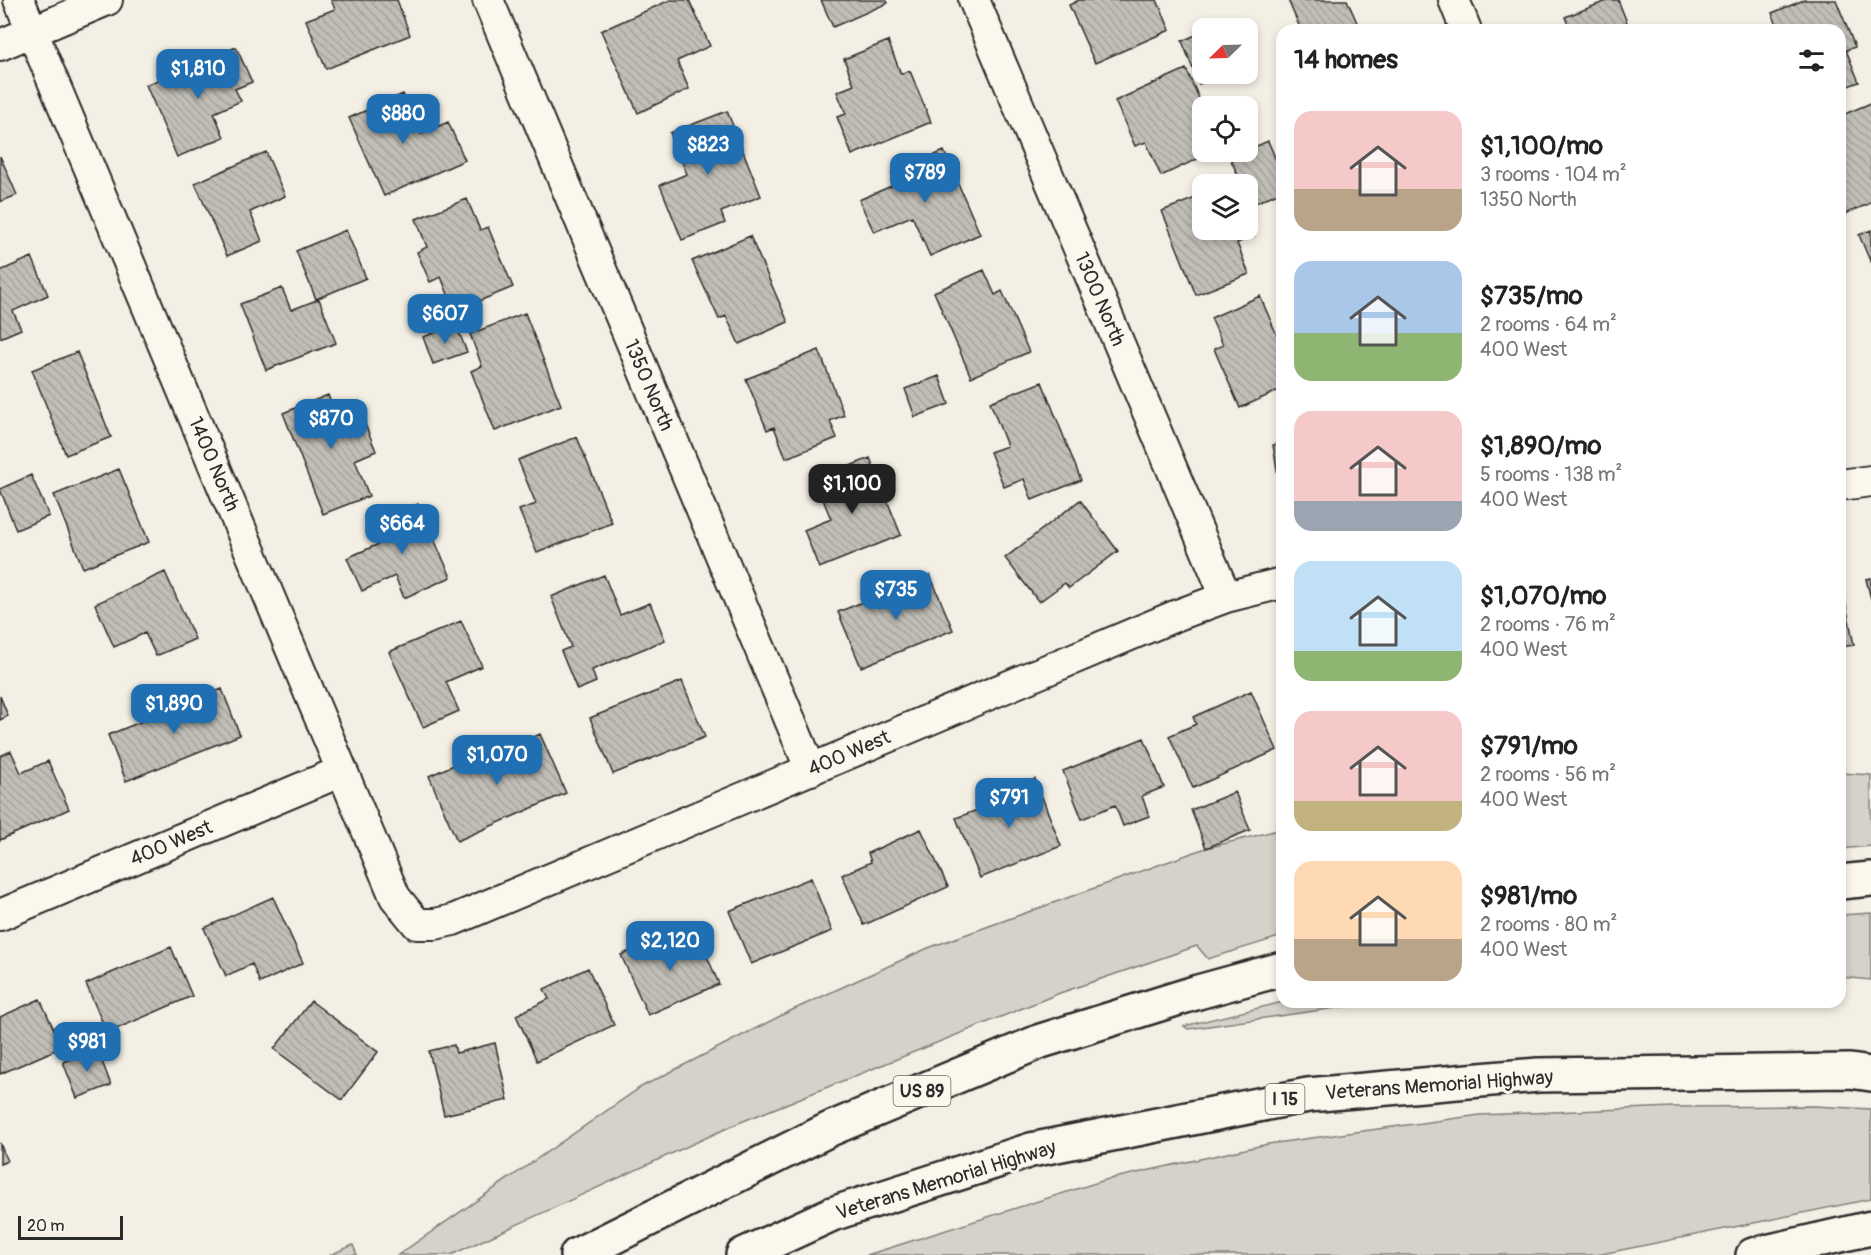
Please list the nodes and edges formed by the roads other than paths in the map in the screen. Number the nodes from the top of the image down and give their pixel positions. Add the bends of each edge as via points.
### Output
1 (19, 0) edge
2 (107, 0) edge
3 (488, 0) edge
4 (974, 0) edge
5 (1454, 0) edge
6 (1464, 24) edge
7 (32, 32) junction
8 (0, 45) edge
9 (1871, 481) edge
10 (1846, 484) edge
11 (1276, 584) edge
12 (1226, 597) junction
13 (811, 770) junction
14 (342, 771) junction
15 (1871, 879) edge
16 (1846, 881) edge
17 (0, 915) edge
18 (417, 924) joint
19 (1276, 971) edge
20 (1860, 1073) edge
21 (1871, 1228) edge
22 (577, 1255) edge
23 (743, 1255) edge
24 (1753, 1255) edge

1 - 7 street, 1400 North
2 - 7 street
3 - 13 street, 1350 North
4 - 12 street, 1300 North
5 - 6 street
7 - 8 street
7 - 14 street, 1400 North
9 - 10 street
11 - 12 street, 400 West
12 - 13 street, 400 West
13 - 18 street, 400 West via 453,920
14 - 17 street, 400 West
14 - 18 street, 1400 North via 395,897
15 - 16 highway
19 - 22 highway, US 89 via 1041,1041 830,1129
20 - 23 highway, Veterans Memorial Highway / I 15 via 1538,1075 1308,1095 1030,1150 832,1214
21 - 24 highway

